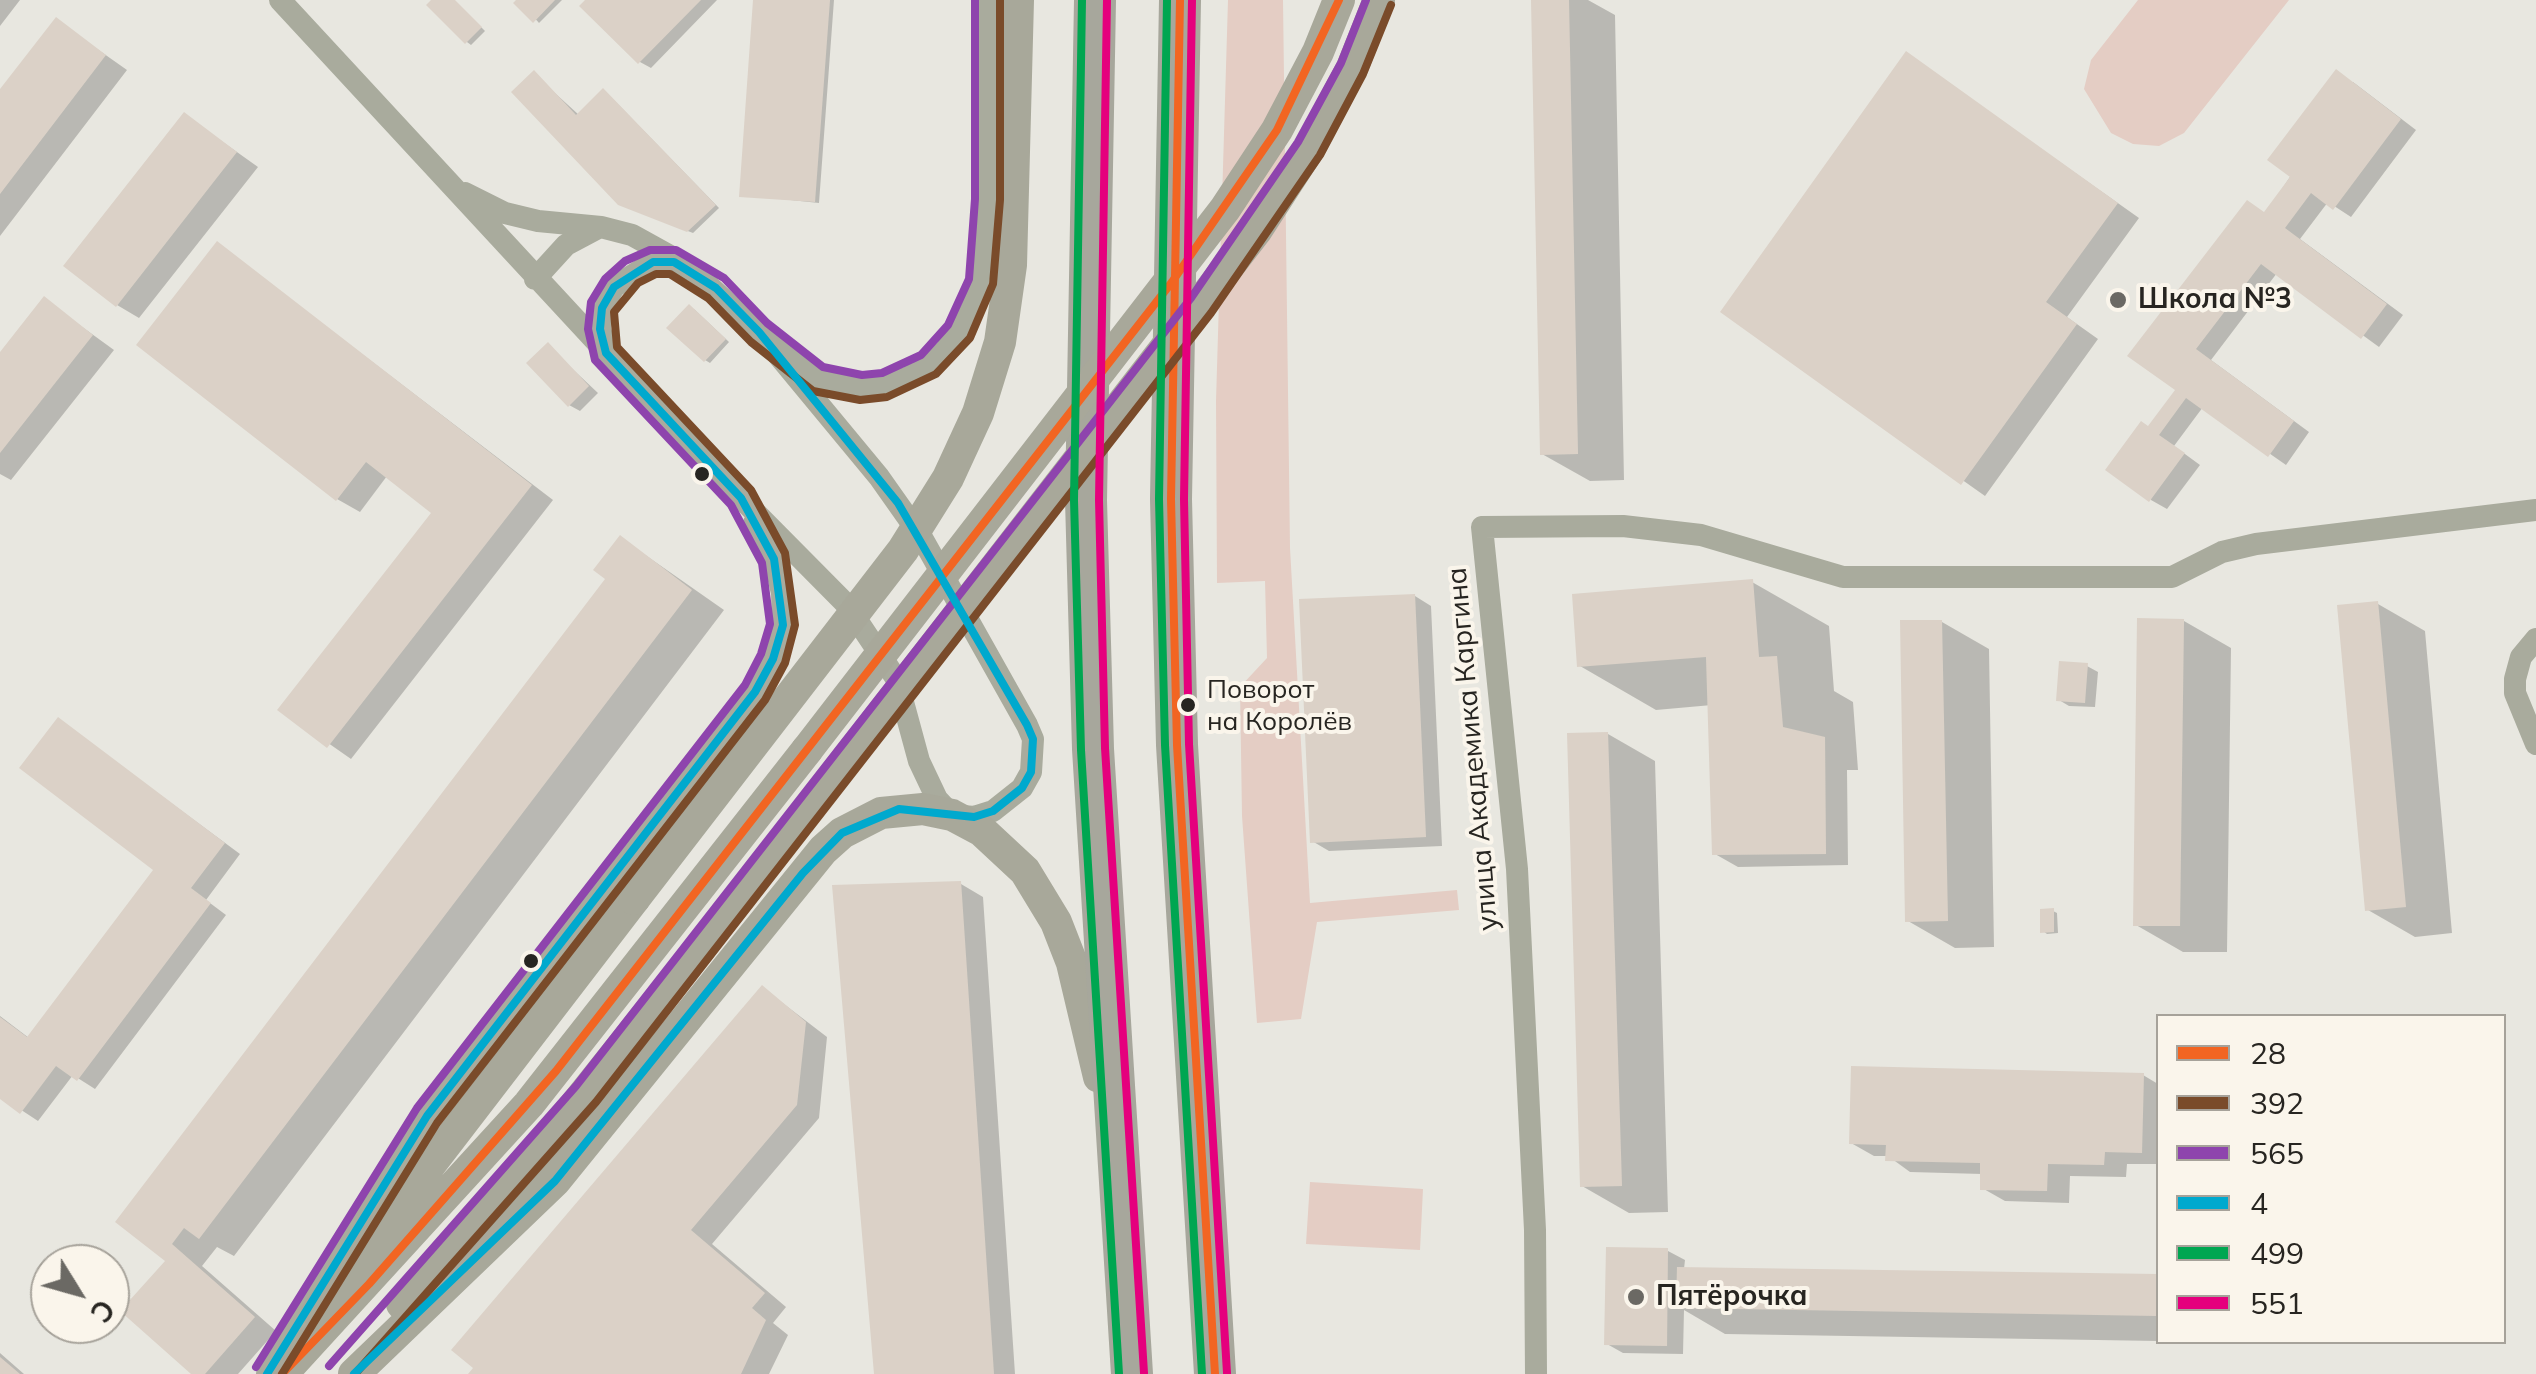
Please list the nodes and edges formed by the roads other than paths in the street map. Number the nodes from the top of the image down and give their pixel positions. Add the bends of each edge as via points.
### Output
1 (280, 0) edge
2 (986, 0) edge
3 (1018, 0) edge
4 (1095, 0) edge
5 (1180, 0) edge
6 (1339, 0) edge
7 (1379, 0) edge
8 (442, 176) junction
9 (601, 226) junction
10 (693, 271) junction
11 (535, 279) junction
12 (759, 332) junction
13 (606, 353) junction
14 (740, 498) junction
15 (2536, 510) edge
16 (2536, 639) edge
17 (2536, 744) edge
18 (952, 815) junction
19 (1122, 1187) junction
20 (268, 1374) edge
21 (282, 1374) edge
22 (338, 1374) edge
23 (354, 1374) edge
24 (1132, 1374) edge
25 (1215, 1374) edge
26 (1536, 1374) edge

1 - 8 street
2 - 12 street via 986,247 981,282 959,332 910,376 861,388 818,379
3 - 20 main road, bridge via 1011,264 1000,342 948,478 903,550
4 - 19 highway via 1086,500 1092,749
5 - 25 highway via 1172,499 1178,746
6 - 21 main road, bridge via 1277,130 1225,209 504,1133
7 - 22 main road, bridge via 1310,149 1256,231 530,1162
8 - 9 street via 505,213
8 - 11 street
9 - 10 street via 658,247
9 - 11 street via 582,232
10 - 12 street
10 - 13 street via 652,262 614,287 602,308
11 - 13 street
12 - 18 street via 906,515 1034,740 1031,772 1009,801 974,816
13 - 14 street
14 - 18 street via 847,605 876,644 906,705 926,781
14 - 20 street via 774,559 782,593 783,625 773,659 743,707 427,1116
15 - 26 street, улица Академика Каргина via 2256,544 2172,576 1843,577 1701,536 1623,526 1482,527 1517,869
16 - 17 street via 2515,678
18 - 19 main road via 1007,852 1056,922 1086,1016
18 - 23 main road via 923,809 881,813 823,850 556,1181
19 - 24 highway

